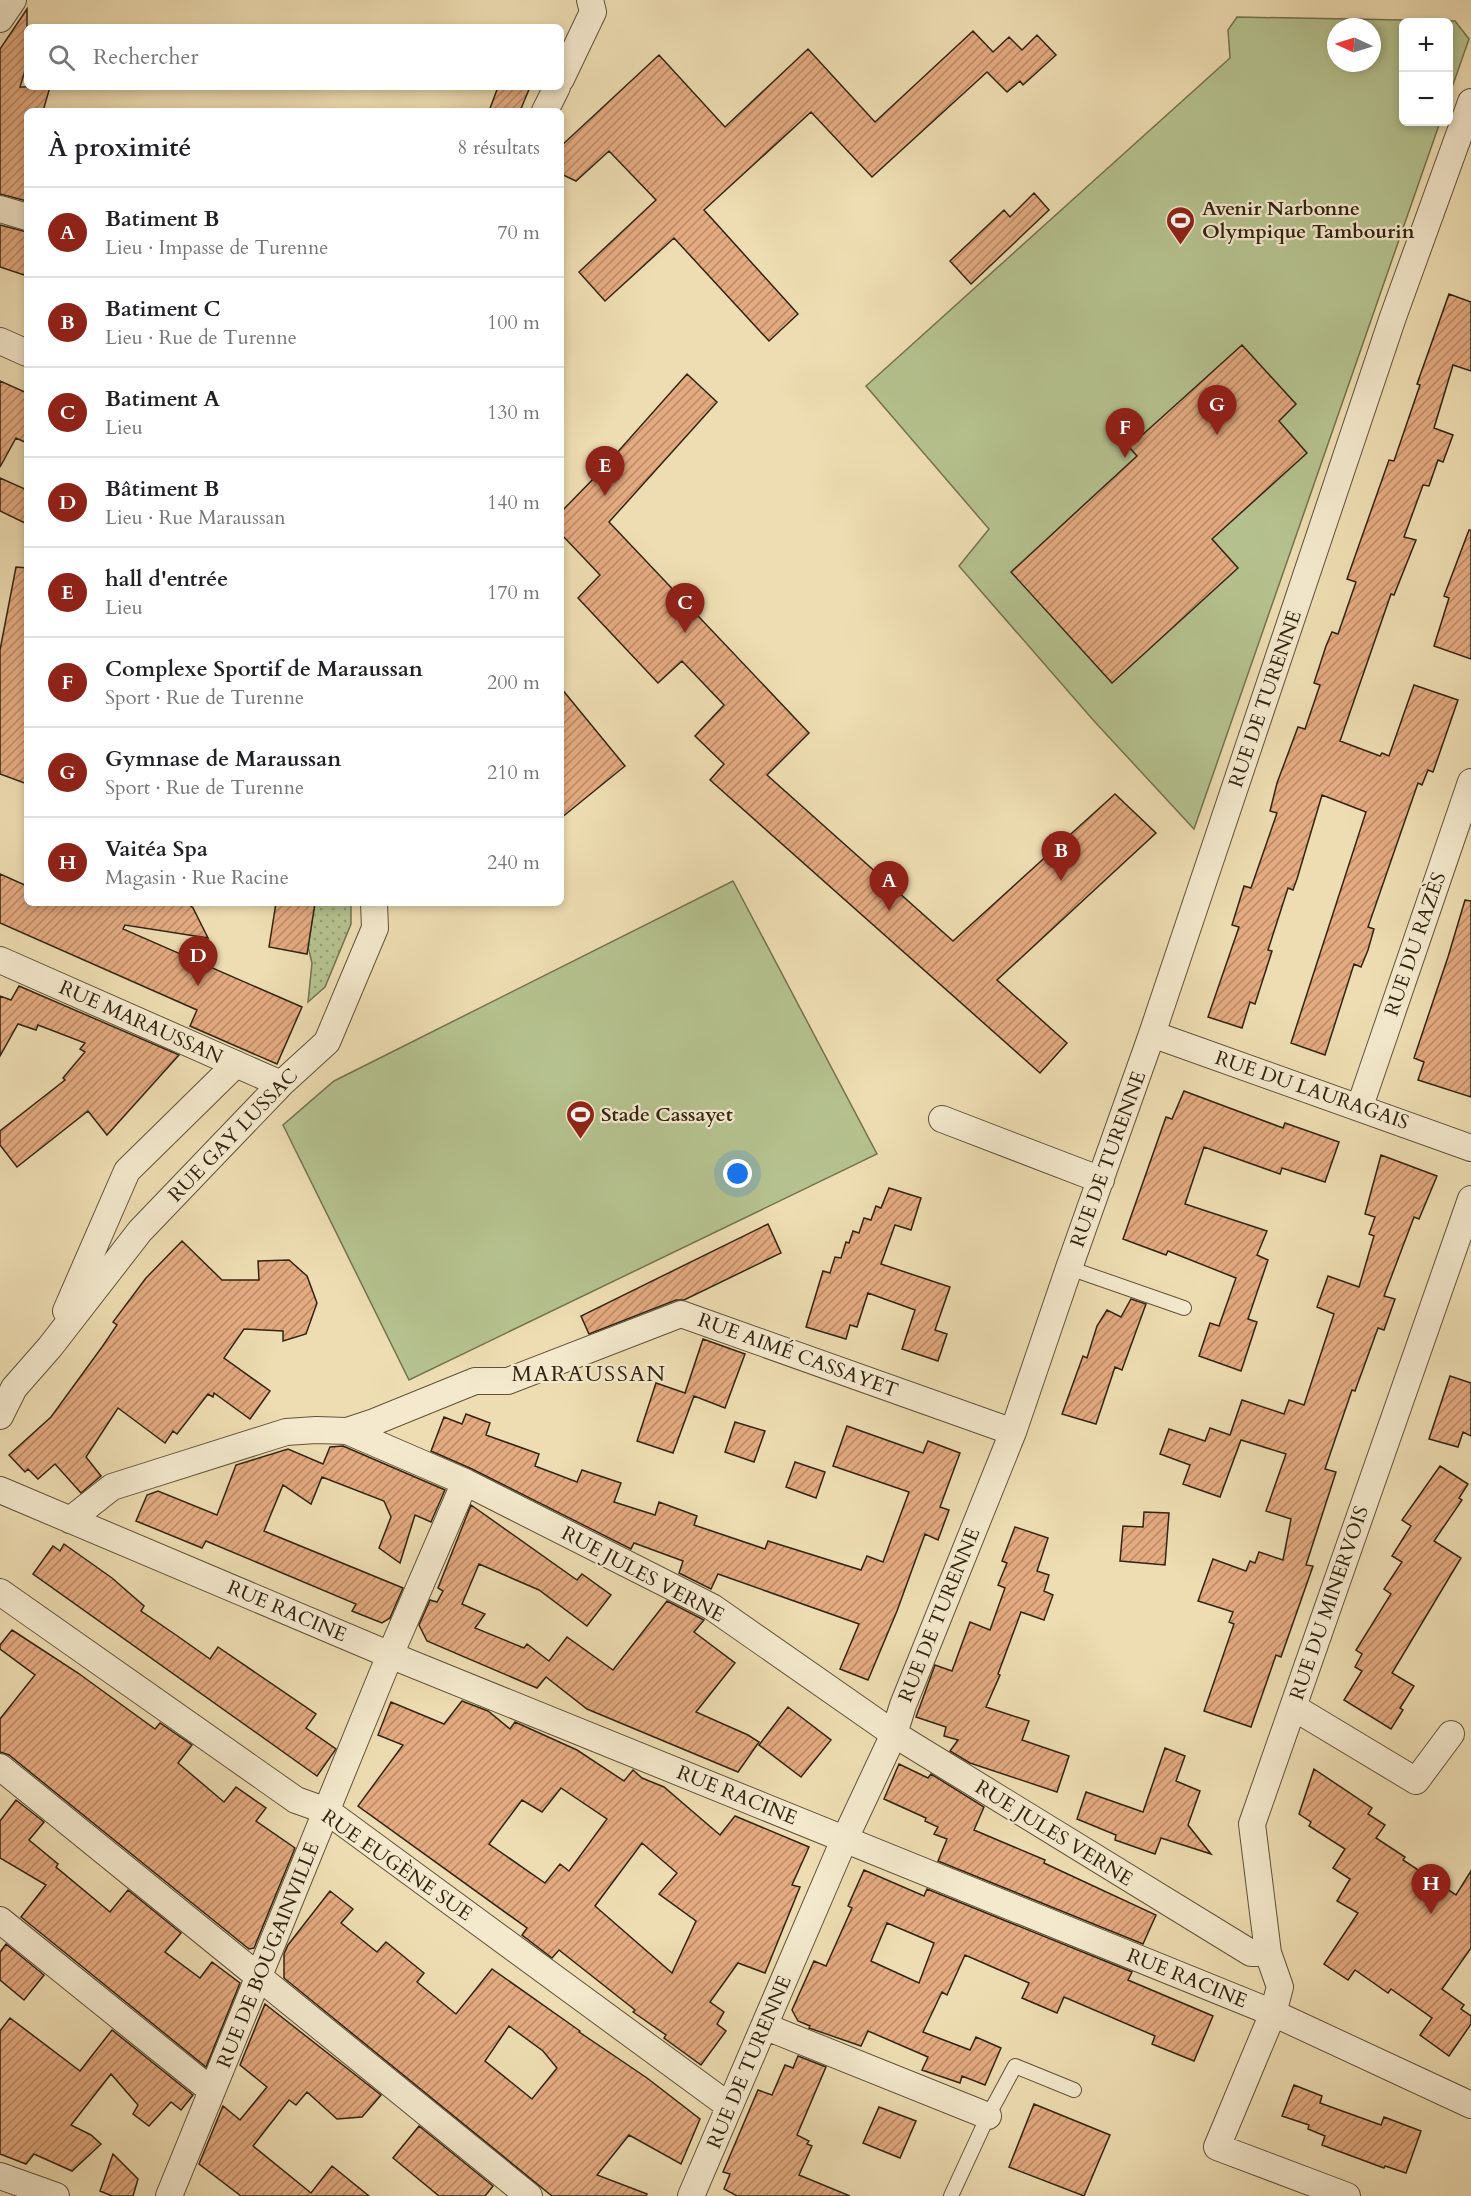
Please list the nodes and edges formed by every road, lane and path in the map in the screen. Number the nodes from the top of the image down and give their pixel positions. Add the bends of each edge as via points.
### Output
1 (13, 0) edge
2 (590, 0) edge
3 (0, 19) edge
4 (564, 73) edge
5 (556, 90) edge
6 (1471, 102) edge
7 (546, 108) edge
8 (0, 209) edge
9 (24, 216) edge
10 (0, 340) edge
11 (24, 352) edge
12 (1471, 782) edge
13 (374, 906) edge
14 (0, 960) edge
15 (1152, 1034) junction
16 (236, 1064) junction
17 (281, 1084) junction
18 (1360, 1107) junction
19 (942, 1119) dead end
20 (1471, 1148) edge
21 (1101, 1180) junction
22 (1471, 1199) edge
23 (1069, 1268) junction
24 (1184, 1308) dead end
25 (50, 1347) junction
26 (0, 1416) edge
27 (347, 1431) junction
28 (1013, 1432) junction
29 (465, 1482) junction
30 (0, 1490) edge
31 (70, 1520) junction
32 (0, 1592) edge
33 (390, 1654) junction
34 (1293, 1707) junction
35 (894, 1734) junction
36 (1451, 1734) dead end
37 (0, 1767) edge
38 (327, 1812) junction
39 (844, 1839) junction
40 (0, 1920) edge
41 (1268, 1953) junction
42 (260, 1977) junction
43 (1274, 2013) junction
44 (764, 2025) junction
45 (1074, 2090) dead end
46 (212, 2091) junction
47 (1471, 2105) edge
48 (729, 2106) junction
49 (988, 2116) junction
50 (0, 2176) edge
51 (27, 2191) edge
52 (56, 2196) edge
53 (169, 2196) edge
54 (529, 2196) edge
55 (691, 2196) edge
56 (951, 2196) edge
57 (1347, 2196) edge

1 - 3 street
2 - 4 street via 593,12
5 - 7 street
6 - 15 street, RUE DE TURENNE via 1393,317
8 - 9 street
10 - 11 street
12 - 18 street, RUE DU RAZÈS
13 - 17 street, RUE GAY LUSSAC via 375,928 327,1042
14 - 16 street, RUE MARAUSSAN
15 - 18 street, RUE DU LAURAGAIS
15 - 21 street, RUE DE TURENNE
16 - 17 street, RUE MARAUSSAN
16 - 25 street, RUE GAY LUSSAC via 127,1171
17 - 25 street, RUE GAY LUSSAC via 140,1231
18 - 20 street, RUE DU LAURAGAIS
19 - 21 street
21 - 23 street, RUE DE TURENNE
22 - 34 street, RUE DU MINERVOIS
23 - 24 lane
23 - 28 street, RUE DE TURENNE
25 - 26 street, RUE GAY LUSSAC via 14,1388
27 - 28 street, RUE AIMÉ CASSAYET via 475,1381 508,1381 681,1314
27 - 29 street, RUE JULES VERNE
27 - 31 street, RUE JULES VERNE via 286,1432 242,1445 112,1487
28 - 35 street, RUE DE TURENNE
29 - 33 street, RUE DE BOUGAINVILLE
29 - 35 street, RUE JULES VERNE via 712,1607
30 - 31 street, RUE RACINE
31 - 33 street, RUE RACINE
32 - 38 street, RUE EUGÈNE SUE via 296,1800
33 - 38 street, RUE DE BOUGAINVILLE
33 - 39 street, RUE RACINE
34 - 36 street via 1416,1780
34 - 41 street, RUE DU MINERVOIS via 1252,1824
35 - 39 street, RUE DE TURENNE
35 - 41 street, RUE JULES VERNE via 1251,1953
37 - 42 street
38 - 42 street, RUE DE BOUGAINVILLE
38 - 48 street, RUE EUGÈNE SUE
39 - 43 street, RUE RACINE
39 - 44 street, RUE DE TURENNE
40 - 46 street
41 - 43 street, RUE DU MINERVOIS via 1280,1987
42 - 46 street, RUE DE BOUGAINVILLE
42 - 54 street
43 - 47 street, RUE RACINE
43 - 57 street, RUE DU MINERVOIS via 1217,2147
44 - 48 street, RUE DE TURENNE
44 - 49 street
45 - 49 lane via 1015,2067
46 - 53 street, RUE DE BOUGAINVILLE
48 - 55 street, RUE DE TURENNE
49 - 56 lane
50 - 51 street
51 - 52 street

